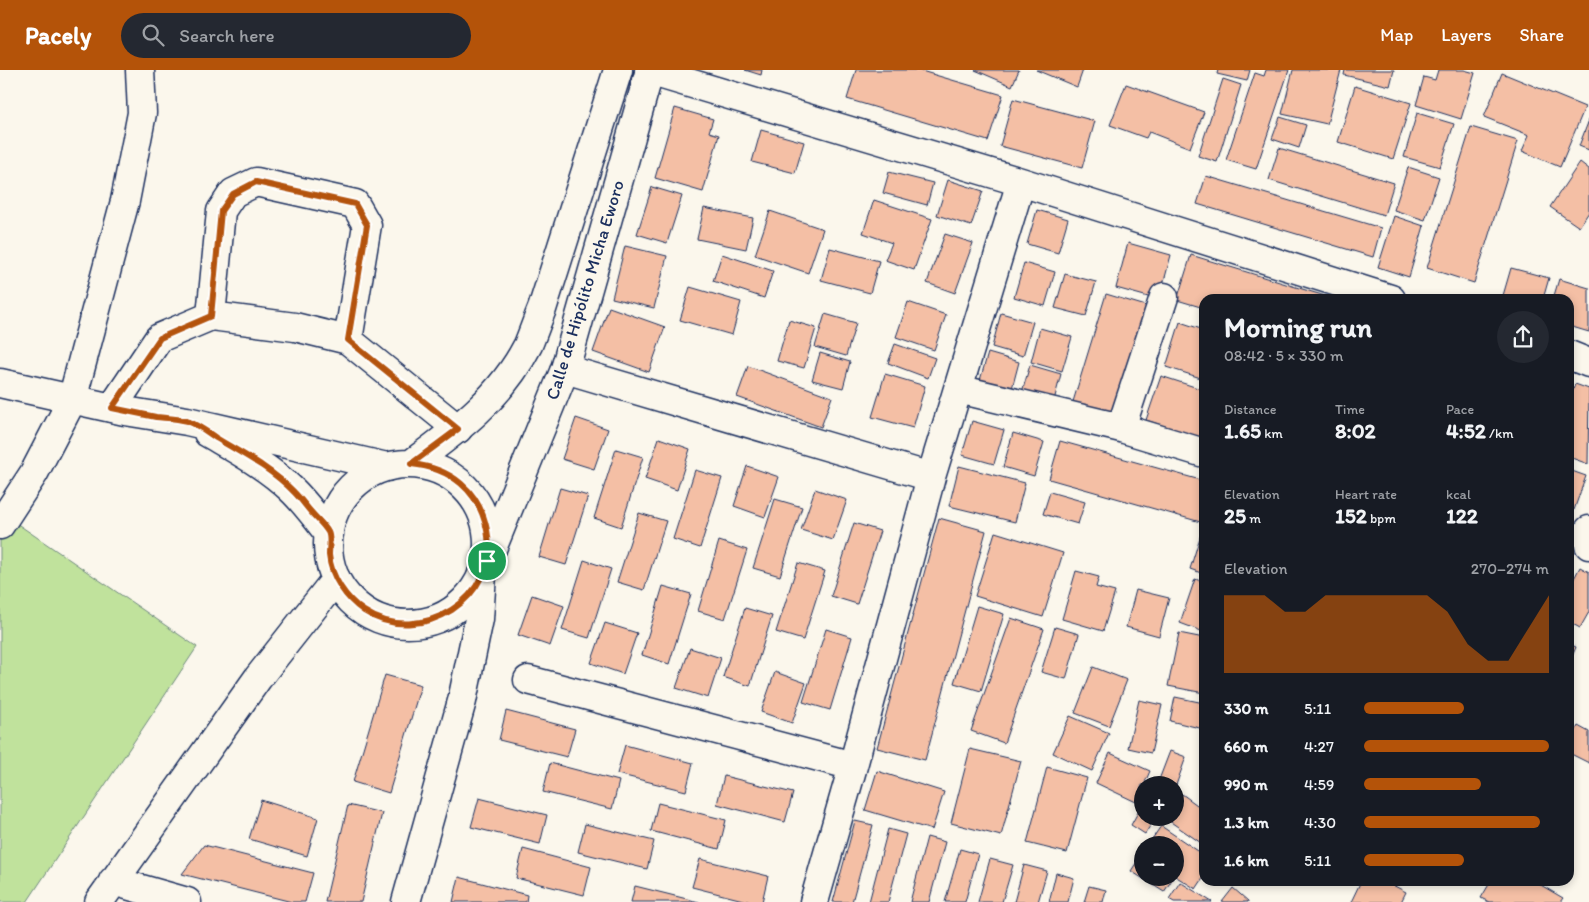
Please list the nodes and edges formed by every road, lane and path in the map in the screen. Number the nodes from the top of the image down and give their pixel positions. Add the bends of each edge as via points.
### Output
1 (140, 70) edge
2 (618, 70) edge
3 (650, 70) edge
4 (1021, 182) junction
5 (1375, 294) edge
6 (1164, 297) dead end
7 (211, 316) junction
8 (348, 340) junction
9 (1574, 357) edge
10 (1589, 363) edge
11 (565, 370) junction
12 (0, 383) edge
13 (958, 389) junction
14 (72, 400) junction
15 (112, 408) junction
16 (187, 421) junction
17 (1121, 428) junction
18 (458, 429) junction
19 (1199, 451) edge
20 (399, 465) junction
21 (931, 477) junction
22 (0, 525) edge
23 (1589, 530) edge
24 (329, 534) junction
25 (1589, 545) edge
26 (485, 568) junction
27 (336, 579) junction
28 (528, 680) dead end
29 (853, 766) junction
30 (106, 891) edge
31 (187, 902) edge
32 (406, 902) edge
33 (814, 902) edge

1 - 14 street via 142,113 125,201
2 - 18 street, Calle de Hipólito Micha Eworo via 528,345 490,398
3 - 4 street
3 - 11 street, Calle de Hipólito Micha Eworo
4 - 5 street
4 - 13 street
6 - 17 street
7 - 8 street via 295,327
7 - 8 street via 221,211 233,194 256,182 355,204 367,225
7 - 15 street via 160,338
8 - 18 street
9 - 10 street
11 - 21 street
11 - 26 street, Calle de Hipólito Micha Eworo
12 - 14 street
13 - 17 street
13 - 21 street
14 - 15 street
14 - 22 street via 34,473
15 - 16 street
16 - 20 street
16 - 24 street via 279,478
17 - 19 street
18 - 20 street, Calle de Hipólito Micha Eworo
20 - 24 street via 373,472 359,481 339,504
20 - 26 street via 425,465 463,484 485,520 488,534
21 - 29 street
23 - 25 street
24 - 27 street via 330,559
26 - 27 street via 469,596 447,614 434,620 406,624 378,618 364,611 349,598
26 - 32 street via 479,619 462,701
27 - 30 street via 258,678
28 - 29 street
29 - 33 street
30 - 31 street

